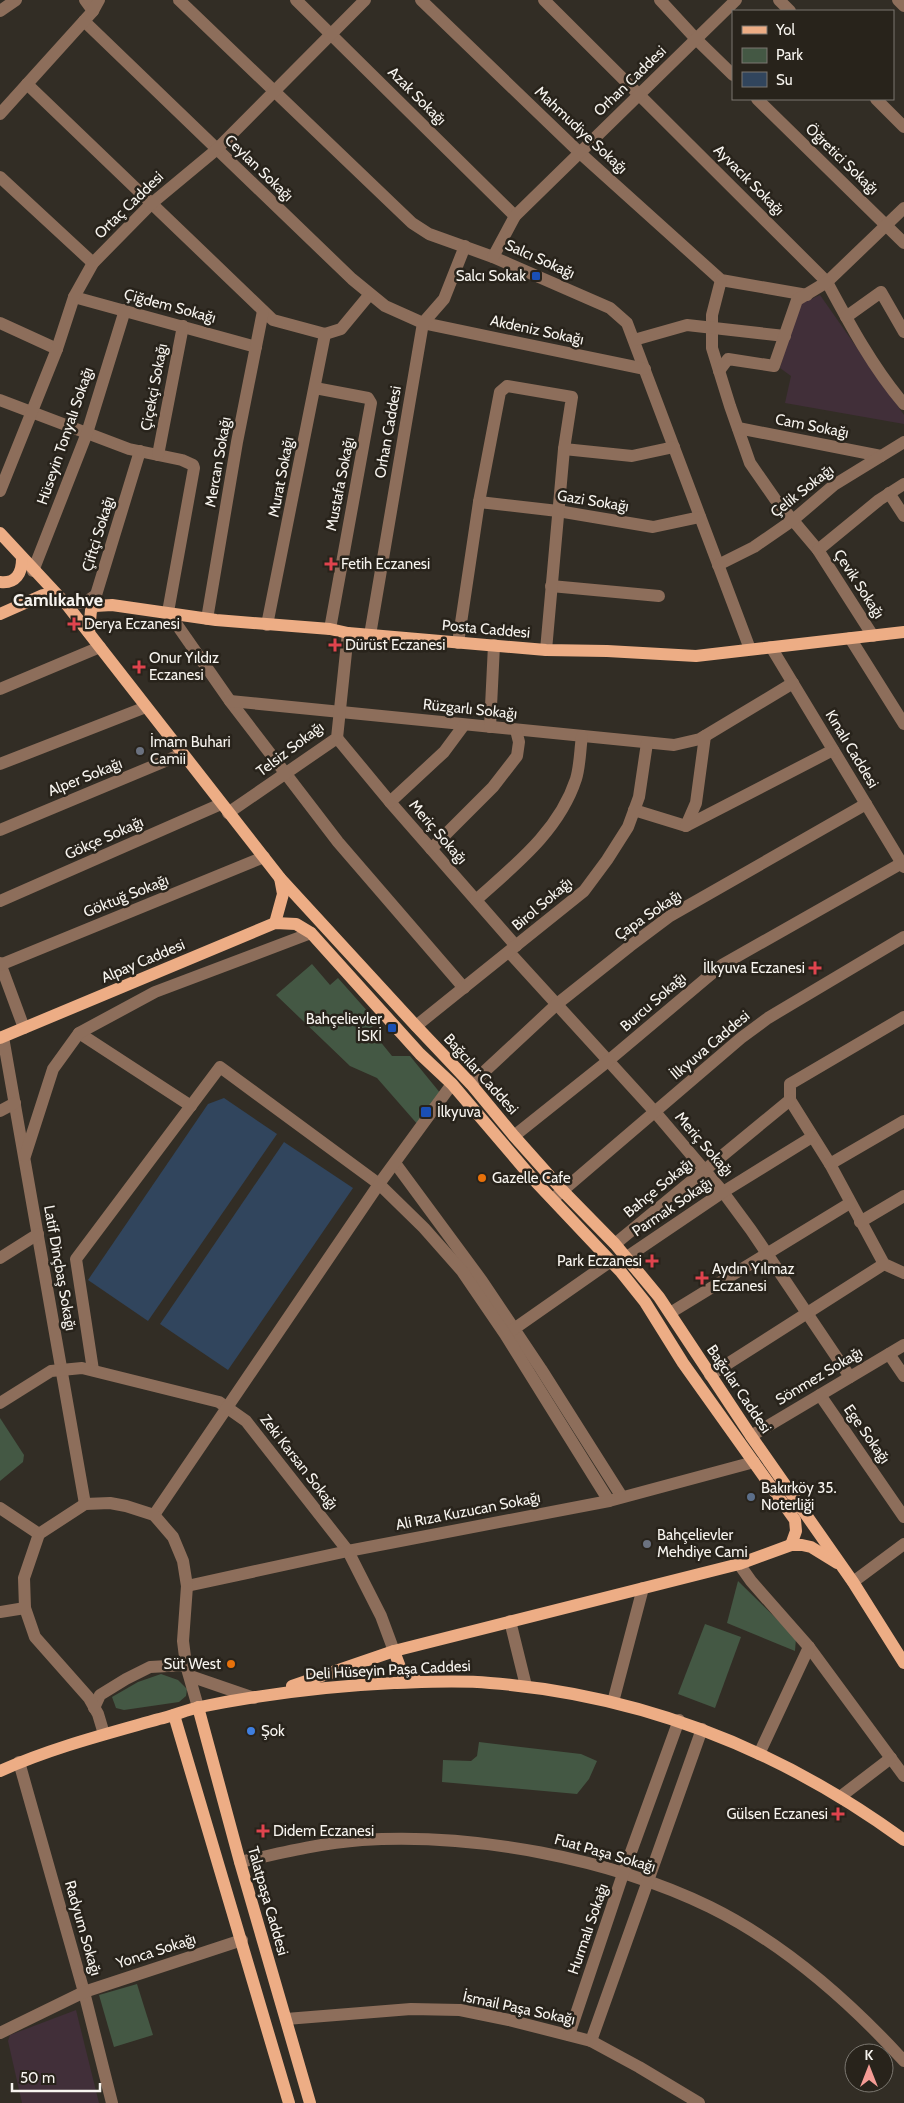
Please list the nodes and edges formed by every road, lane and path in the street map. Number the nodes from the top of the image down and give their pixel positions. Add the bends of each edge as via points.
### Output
1 (16, 0) edge
2 (85, 0) edge
3 (179, 0) edge
4 (296, 0) edge
5 (365, 0) edge
6 (421, 0) edge
7 (544, 0) edge
8 (660, 0) edge
9 (736, 0) edge
10 (779, 0) edge
11 (898, 0) edge
12 (96, 5) edge
13 (904, 6) edge
14 (789, 10) edge
15 (0, 11) edge
16 (84, 21) junction
17 (331, 34) junction
18 (696, 39) junction
19 (732, 74) edge
20 (27, 84) junction
21 (275, 91) junction
22 (640, 94) junction
23 (758, 100) edge
24 (877, 100) edge
25 (0, 114) edge
26 (904, 127) edge
27 (216, 150) junction
28 (580, 153) junction
29 (0, 177) edge
30 (151, 204) junction
31 (904, 208) edge
32 (515, 216) junction
33 (887, 225) junction
34 (904, 244) edge
35 (466, 246) junction
36 (493, 257) junction
37 (93, 263) junction
38 (721, 280) junction
39 (827, 282) junction
40 (370, 294) junction
41 (807, 295) junction
42 (74, 297) junction
43 (126, 310) junction
44 (264, 311) junction
45 (846, 318) junction
46 (0, 323) edge
47 (423, 323) junction
48 (183, 326) junction
49 (712, 326) junction
50 (904, 332) edge
51 (325, 334) junction
52 (785, 336) junction
53 (634, 340) junction
54 (256, 347) junction
55 (57, 349) junction
56 (645, 369) junction
57 (719, 371) junction
58 (315, 388) junction
59 (0, 400) edge
60 (904, 404) edge
61 (31, 412) junction
62 (738, 428) junction
63 (87, 433) junction
64 (904, 442) edge
65 (674, 447) junction
66 (564, 449) junction
67 (140, 451) junction
68 (158, 454) junction
69 (880, 456) junction
70 (904, 484) edge
71 (0, 491) edge
72 (889, 493) junction
73 (479, 502) junction
74 (558, 511) junction
75 (904, 516) edge
76 (700, 517) junction
77 (792, 520) junction
78 (0, 533) edge
79 (818, 550) junction
80 (22, 558) junction
81 (718, 565) junction
82 (33, 570) junction
83 (0, 582) edge
84 (551, 586) junction
85 (659, 596) dead end
86 (61, 600) junction
87 (168, 612) junction
88 (0, 614) edge
89 (207, 618) junction
90 (267, 625) junction
91 (330, 629) junction
92 (904, 632) edge
93 (89, 634) junction
94 (348, 634) junction
95 (370, 635) junction
96 (873, 636) junction
97 (850, 638) junction
98 (458, 643) junction
99 (494, 646) junction
100 (100, 647) junction
101 (771, 647) junction
102 (750, 649) junction
103 (546, 650) junction
104 (793, 683) junction
105 (0, 689) edge
106 (230, 701) junction
107 (146, 707) junction
108 (340, 712) junction
109 (904, 724) edge
110 (464, 725) junction
111 (490, 727) junction
112 (516, 730) junction
113 (582, 736) junction
114 (705, 736) junction
115 (337, 738) junction
116 (647, 743) junction
117 (833, 750) junction
118 (182, 754) junction
119 (0, 764) edge
120 (286, 774) junction
121 (390, 802) junction
122 (866, 804) junction
123 (225, 808) junction
124 (634, 810) junction
125 (686, 826) junction
126 (0, 830) edge
127 (431, 849) junction
128 (264, 857) junction
129 (903, 865) edge
130 (280, 878) junction
131 (476, 900) junction
132 (0, 901) edge
133 (275, 923) junction
134 (312, 933) junction
135 (904, 937) edge
136 (513, 949) junction
137 (0, 965) edge
138 (464, 988) junction
139 (557, 1004) junction
140 (904, 1017) edge
141 (416, 1026) junction
142 (24, 1028) junction
143 (79, 1033) junction
144 (2, 1037) edge
145 (608, 1061) junction
146 (452, 1084) junction
147 (471, 1084) junction
148 (790, 1100) junction
149 (15, 1103) junction
150 (191, 1106) junction
151 (0, 1111) edge
152 (655, 1112) junction
153 (904, 1121) edge
154 (514, 1136) junction
155 (812, 1137) junction
156 (24, 1159) junction
157 (395, 1163) junction
158 (830, 1164) junction
159 (705, 1170) junction
160 (380, 1184) junction
161 (563, 1191) junction
162 (723, 1192) junction
163 (904, 1196) edge
164 (552, 1200) junction
165 (850, 1203) junction
166 (860, 1222) junction
167 (38, 1234) junction
168 (615, 1244) junction
169 (767, 1254) junction
170 (627, 1257) junction
171 (0, 1258) edge
172 (611, 1261) junction
173 (884, 1264) junction
174 (904, 1273) edge
175 (670, 1313) junction
176 (807, 1314) junction
177 (509, 1332) junction
178 (904, 1345) edge
179 (889, 1354) junction
180 (61, 1369) junction
181 (93, 1370) junction
182 (710, 1375) junction
183 (904, 1376) edge
184 (850, 1377) junction
185 (820, 1395) junction
186 (0, 1403) edge
187 (227, 1408) junction
188 (751, 1436) junction
189 (754, 1462) junction
190 (616, 1499) junction
191 (85, 1504) junction
192 (0, 1508) edge
193 (154, 1515) junction
194 (904, 1517) edge
195 (39, 1534) junction
196 (904, 1544) edge
197 (791, 1545) junction
198 (348, 1551) junction
199 (739, 1564) junction
200 (842, 1566) junction
201 (853, 1582) junction
202 (187, 1586) junction
203 (643, 1588) junction
204 (25, 1608) junction
205 (0, 1612) edge
206 (510, 1621) junction
207 (809, 1647) junction
208 (394, 1651) junction
209 (904, 1664) edge
210 (188, 1670) junction
211 (422, 1682) junction
212 (526, 1686) junction
213 (269, 1695) junction
214 (254, 1698) junction
215 (613, 1702) junction
216 (198, 1707) junction
217 (94, 1708) junction
218 (174, 1715) junction
219 (679, 1720) junction
220 (702, 1729) junction
221 (104, 1734) junction
222 (759, 1754) junction
223 (891, 1758) junction
224 (19, 1762) junction
225 (0, 1771) edge
226 (904, 1776) edge
227 (840, 1797) junction
228 (904, 1840) edge
229 (240, 1862) junction
230 (623, 1874) junction
231 (647, 1880) junction
232 (242, 1940) junction
233 (84, 1992) junction
234 (286, 2019) junction
235 (0, 2033) edge
236 (569, 2035) junction
237 (592, 2041) junction
238 (904, 2061) edge
239 (112, 2103) edge
240 (289, 2103) edge
241 (310, 2103) edge
242 (699, 2103) edge

1 - 15 street
2 - 12 street
3 - 21 street, Salcı Sokağı
4 - 17 street, Azak Sokağı
5 - 17 street, Ortaç Caddesi
6 - 28 street, Mahmudiye Sokağı
7 - 22 street, Ayvacık Sokağı
8 - 18 street
9 - 18 street, Orhan Caddesi
10 - 14 street
11 - 13 street
12 - 16 street
16 - 20 street
16 - 27 street, Ceylan Sokağı
17 - 21 street, Ortaç Caddesi
17 - 32 street, Azak Sokağı
18 - 19 street
18 - 22 street, Orhan Caddesi
20 - 25 street
20 - 30 street
21 - 27 street, Ortaç Caddesi
21 - 35 street, Salcı Sokağı via 412,223 429,234
22 - 28 street, Orhan Caddesi
22 - 39 street, Ayvacık Sokağı
23 - 33 street, Öğretici Sokağı
24 - 26 street
27 - 30 street, Ortaç Caddesi
27 - 40 street, Ceylan Sokağı
28 - 32 street, Orhan Caddesi
28 - 38 street, Mahmudiye Sokağı
29 - 37 street
30 - 37 street, Ortaç Caddesi
30 - 44 street
31 - 33 street
32 - 36 street, Orhan Caddesi
33 - 34 street, Öğretici Sokağı
33 - 39 street
35 - 36 street, Salcı Sokağı
35 - 47 street via 444,299
36 - 53 street, Salcı Sokağı via 610,308 627,323
37 - 42 street, Ortaç Caddesi
38 - 41 street
38 - 49 street
39 - 41 street
39 - 45 street, Ayvacık Sokağı
40 - 47 street, Ceylan Sokağı via 385,306
40 - 51 street via 341,330
41 - 52 street via 797,300
42 - 43 street, Çiğdem Sokağı
42 - 55 street, Ortaç Caddesi
43 - 48 street, Çiğdem Sokağı
43 - 63 street, Hüseyin Tonyalı Sokağı
44 - 51 street via 273,320
44 - 54 street, Mercan Sokağı
45 - 50 street via 880,292
45 - 60 street, Ayvacık Sokağı via 890,388
46 - 55 street
47 - 56 street, Akdeniz Sokağı
47 - 95 street, Orhan Caddesi
48 - 54 street, Çiğdem Sokağı
48 - 68 street, Çiçekçi Sokağı
49 - 52 street
49 - 53 street via 687,325
49 - 57 street via 712,348
51 - 58 street, Murat Sokağı
52 - 57 street via 774,366 728,359
53 - 56 street, Salcı Sokağı
54 - 89 street, Mercan Sokağı
55 - 61 street, Ortaç Caddesi
56 - 65 street, Salcı Sokağı
57 - 62 street
58 - 90 street, Murat Sokağı
58 - 91 street, Mustafa Sokağı via 368,398 371,403
59 - 61 street
61 - 63 street
61 - 71 street, Ortaç Caddesi
62 - 69 street, Cam Sokağı
62 - 77 street via 750,463
63 - 67 street
63 - 82 street, Hüseyin Tonyalı Sokağı
64 - 69 street, Çelik Sokağı
65 - 66 street via 632,456
65 - 76 street, Salcı Sokağı
66 - 73 street via 572,397 507,386 500,392
66 - 74 street
67 - 68 street
67 - 86 street, Çiftçi Sokağı via 96,595 86,602
68 - 87 street via 190,462 194,468
69 - 77 street, Çelik Sokağı via 834,485
70 - 72 street
72 - 75 street
72 - 79 street
73 - 74 street, Gazi Sokağı
73 - 98 street
74 - 76 street, Gazi Sokağı via 653,527
74 - 84 street
76 - 81 street, Salcı Sokağı
77 - 79 street
77 - 81 street, Çelik Sokağı via 754,547
78 - 80 main road, Bağcılar Caddesi
79 - 96 street, Çevik Sokağı
80 - 82 main road, Bağcılar Caddesi
80 - 83 main road via 16,578 11,582
81 - 102 street, Salcı Sokağı
82 - 86 main road, Bağcılar Caddesi
84 - 85 street
84 - 103 street
86 - 88 main road via 43,595
86 - 93 main road, Bağcılar Caddesi
87 - 89 main road, Posta Caddesi
87 - 93 main road, Posta Caddesi via 95,606 91,610
87 - 106 street
89 - 90 main road, Posta Caddesi
90 - 91 main road, Posta Caddesi
91 - 94 main road, Posta Caddesi
92 - 96 main road, Posta Caddesi
93 - 100 main road, Bağcılar Caddesi
94 - 95 main road, Posta Caddesi
94 - 108 street, Telsiz Sokağı
95 - 98 main road, Posta Caddesi
96 - 97 main road, Posta Caddesi
97 - 101 main road, Posta Caddesi
97 - 109 street
98 - 99 main road, Posta Caddesi
99 - 103 main road, Posta Caddesi
99 - 111 street
100 - 105 street
100 - 107 main road, Bağcılar Caddesi
101 - 102 main road, Posta Caddesi
101 - 104 street, Kınalı Caddesi
102 - 103 main road, Posta Caddesi via 696,656
104 - 114 street, Rüzgarlı Sokağı
104 - 117 street, Kınalı Caddesi
106 - 108 street, Rüzgarlı Sokağı
106 - 120 street
107 - 118 main road, Bağcılar Caddesi
107 - 119 street
108 - 110 street, Rüzgarlı Sokağı
108 - 115 street, Telsiz Sokağı
110 - 111 street, Rüzgarlı Sokağı
110 - 121 street via 444,752
111 - 112 street, Rüzgarlı Sokağı
112 - 113 street, Rüzgarlı Sokağı
112 - 127 street via 519,742 517,756 493,787
113 - 116 street, Rüzgarlı Sokağı
113 - 131 street via 576,778 559,816 532,850
114 - 116 street, Rüzgarlı Sokağı via 674,745
114 - 125 street via 696,803
115 - 120 street, Telsiz Sokağı
115 - 121 street, Meriç Sokağı
116 - 124 street, Birol Sokağı
117 - 122 street, Kınalı Caddesi
117 - 125 street
118 - 123 main road, Bağcılar Caddesi
118 - 126 street, Alper Sokağı
120 - 123 street, Telsiz Sokağı
120 - 138 street via 338,842
121 - 127 street, Meriç Sokağı
122 - 129 street, Kınalı Caddesi
122 - 139 street, Çapa Sokağı via 670,916
123 - 128 main road, Bağcılar Caddesi
123 - 132 street, Gökçe Sokağı
124 - 125 street
124 - 136 street, Birol Sokağı via 628,827 584,891
127 - 131 street, Meriç Sokağı
128 - 130 main road, Bağcılar Caddesi
128 - 137 street, Göktuğ Sokağı
129 - 145 street, Burcu Sokağı via 722,965
130 - 133 main road via 283,894
130 - 141 main road, Bağcılar Caddesi
131 - 136 street, Meriç Sokağı
133 - 134 main road via 296,924
133 - 142 main road, Alpay Caddesi
134 - 143 street via 155,992
134 - 146 main road via 420,1054
135 - 152 street, İlkyuva Caddesi via 768,1018
136 - 138 street, Birol Sokağı
136 - 139 street, Meriç Sokağı
137 - 142 street
138 - 141 street, Birol Sokağı
139 - 145 street, Meriç Sokağı
139 - 147 street, Çapa Sokağı
140 - 148 street via 790,1084
141 - 147 main road, Bağcılar Caddesi
142 - 144 main road, Alpay Caddesi
143 - 150 street
143 - 156 street via 53,1069
144 - 149 street, Latif Dinçbaş Sokağı
145 - 152 street, Meriç Sokağı
145 - 154 street, Burcu Sokağı
146 - 157 street
146 - 164 main road
147 - 154 main road, Bağcılar Caddesi
148 - 155 street
148 - 159 street, Bahçe Sokağı
149 - 151 street
149 - 156 street, Latif Dinçbaş Sokağı
150 - 160 street via 220,1067
150 - 181 street via 76,1260
152 - 159 street, Meriç Sokağı
152 - 161 street, İlkyuva Caddesi
153 - 158 street
154 - 161 main road, Bağcılar Caddesi
155 - 158 street
155 - 162 street, Parmak Sokağı
156 - 167 street, Latif Dinçbaş Sokağı
157 - 160 street
157 - 177 street via 482,1281
158 - 165 street
159 - 162 street, Meriç Sokağı
159 - 168 street, Bahçe Sokağı
160 - 177 street via 462,1270
160 - 187 street
161 - 164 street, İlkyuva Caddesi
161 - 168 main road, Bağcılar Caddesi
162 - 169 street, Meriç Sokağı
162 - 170 street, Parmak Sokağı
163 - 166 street
164 - 172 main road
165 - 166 street
165 - 169 street
166 - 173 street
167 - 171 street
167 - 180 street, Latif Dinçbaş Sokağı
168 - 170 main road, Bağcılar Caddesi
169 - 175 street
169 - 176 street, Meriç Sokağı
170 - 175 main road, Bağcılar Caddesi
172 - 177 street
172 - 189 main road via 645,1302 683,1363
173 - 174 street
173 - 176 street
175 - 182 main road, Bağcılar Caddesi
176 - 182 street
176 - 184 street, Meriç Sokağı
177 - 190 street
178 - 179 street, Sönmez Sokağı
179 - 183 street
179 - 184 street, Sönmez Sokağı
180 - 181 street, Zeki Karsan Sokağı
180 - 186 street, Zeki Karsan Sokağı via 51,1371
180 - 191 street, Latif Dinçbaş Sokağı
181 - 187 street, Zeki Karsan Sokağı via 219,1402
182 - 188 main road, Bağcılar Caddesi
184 - 185 street, Sönmez Sokağı
185 - 188 street, Sönmez Sokağı
185 - 194 street, Ege Sokağı
187 - 193 street
187 - 198 street, Zeki Karsan Sokağı via 246,1421
188 - 200 main road, Bağcılar Caddesi
189 - 190 street, Ali Rıza Kuzucan Sokağı
189 - 197 main road via 795,1520 796,1531
190 - 198 street, Ali Rıza Kuzucan Sokağı
191 - 193 street via 110,1503
191 - 195 street
192 - 195 street
193 - 202 street via 172,1537 183,1561
195 - 204 street via 24,1578
196 - 201 street
197 - 199 main road
197 - 200 main road via 812,1547
198 - 202 street, Ali Rıza Kuzucan Sokağı
198 - 208 street, Zeki Karsan Sokağı via 381,1616
199 - 203 main road
199 - 207 street
200 - 201 main road, Bağcılar Caddesi
201 - 209 main road, Bağcılar Caddesi
202 - 210 street via 183,1641
203 - 206 main road
203 - 215 street
204 - 205 street
204 - 217 street via 35,1638 89,1698
206 - 208 main road
206 - 212 street
207 - 222 street
207 - 223 street
208 - 211 main road via 403,1675
208 - 213 main road
210 - 214 street
210 - 216 street
210 - 217 street via 150,1668 126,1678 100,1695
211 - 212 main road, Deli Hüseyin Paşa Caddesi via 488,1682
211 - 213 main road, Deli Hüseyin Paşa Caddesi
212 - 215 main road, Deli Hüseyin Paşa Caddesi
213 - 214 main road, Deli Hüseyin Paşa Caddesi
214 - 216 main road, Deli Hüseyin Paşa Caddesi
215 - 219 main road, Deli Hüseyin Paşa Caddesi
216 - 218 main road, Deli Hüseyin Paşa Caddesi
216 - 229 main road, Talatpaşa Caddesi
217 - 221 street
218 - 221 main road, Deli Hüseyin Paşa Caddesi
218 - 232 main road
219 - 220 main road, Deli Hüseyin Paşa Caddesi
219 - 230 street, Hurmalı Sokağı
220 - 222 main road, Deli Hüseyin Paşa Caddesi
220 - 231 street
221 - 224 main road, Deli Hüseyin Paşa Caddesi
222 - 227 main road, Deli Hüseyin Paşa Caddesi via 790,1767
223 - 226 street
223 - 227 street
224 - 225 main road, Deli Hüseyin Paşa Caddesi
224 - 233 street, Radyum Sokağı
227 - 228 main road, Deli Hüseyin Paşa Caddesi
229 - 230 street, Fuat Paşa Sokağı via 294,1849 415,1838 560,1855
229 - 234 main road, Talatpaşa Caddesi
230 - 231 street, Fuat Paşa Sokağı
230 - 236 street, Hurmalı Sokağı
231 - 237 street
231 - 238 street, Fuat Paşa Sokağı via 710,1907 812,1972
232 - 233 street, Yonca Sokağı
232 - 240 main road
233 - 235 street, Yonca Sokağı
233 - 239 street, Radyum Sokağı
234 - 236 street, İsmail Paşa Sokağı via 411,2009 460,2010
234 - 241 main road, Talatpaşa Caddesi
236 - 237 street, İsmail Paşa Sokağı
237 - 242 street, İsmail Paşa Sokağı

